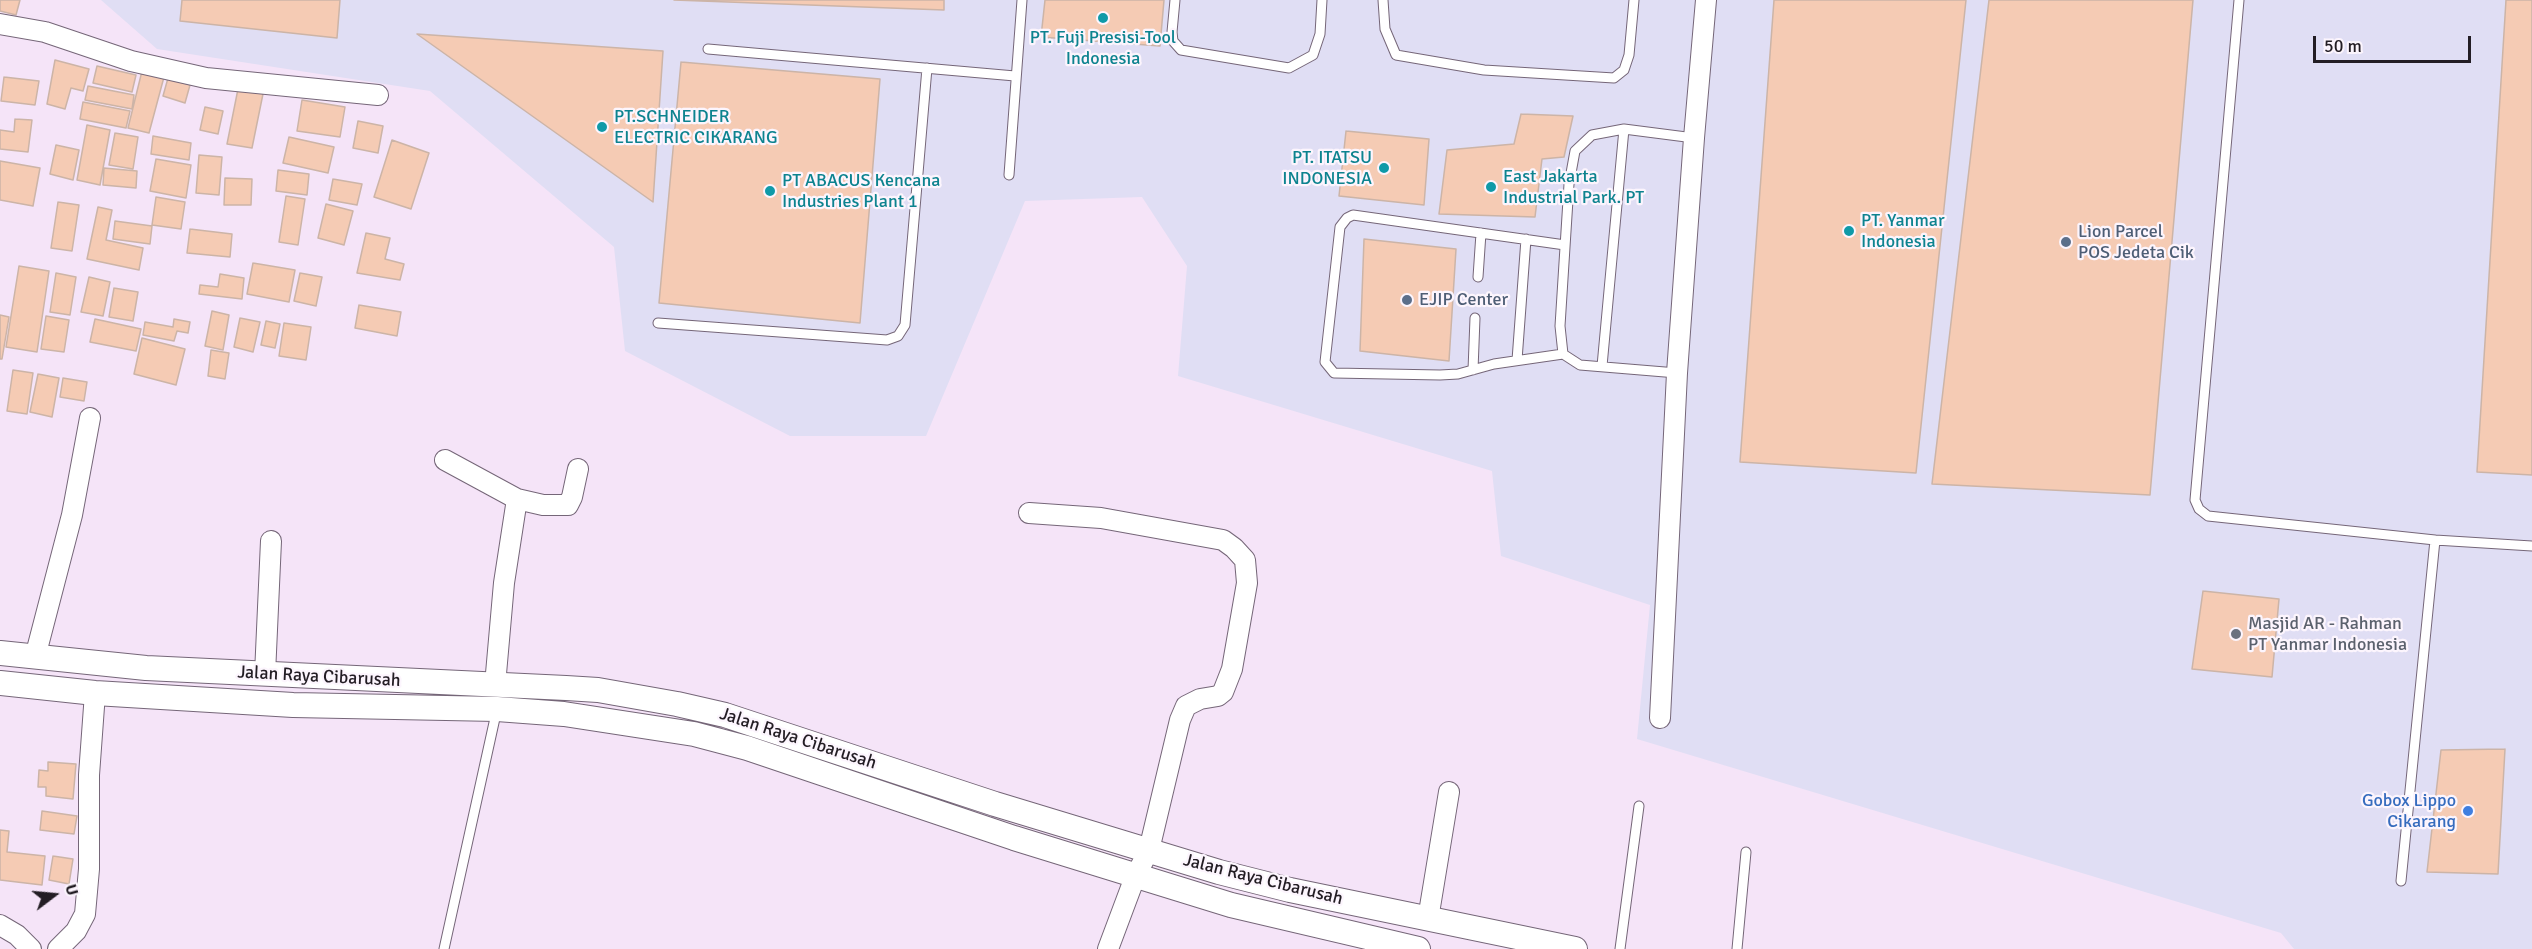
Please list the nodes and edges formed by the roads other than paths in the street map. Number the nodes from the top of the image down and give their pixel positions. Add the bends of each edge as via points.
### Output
1 (1022, 0) edge
2 (1175, 0) edge
3 (1322, 0) edge
4 (1383, 0) edge
5 (1634, 0) edge
6 (1706, 0) edge
7 (2239, 0) edge
8 (0, 24) edge
9 (708, 49) dead end
10 (927, 68) junction
11 (1015, 76) junction
12 (378, 95) dead end
13 (1624, 129) junction
14 (1694, 138) junction
15 (1009, 175) dead end
16 (1481, 233) junction
17 (1526, 239) junction
18 (1565, 244) junction
19 (1478, 277) dead end
20 (1475, 318) dead end
21 (658, 322) dead end
22 (1563, 354) junction
23 (1517, 360) junction
24 (1602, 366) junction
25 (1473, 370) junction
26 (1677, 373) junction
27 (90, 418) dead end
28 (445, 460) dead end
29 (578, 469) dead end
30 (517, 499) junction
31 (1029, 513) dead end
32 (2435, 540) junction
33 (271, 542) dead end
34 (2532, 546) edge
35 (0, 653) edge
36 (38, 657) junction
37 (265, 674) junction
38 (0, 683) edge
39 (495, 685) junction
40 (36, 686) junction
41 (95, 693) junction
42 (497, 710) junction
43 (1660, 718) dead end
44 (1449, 792) dead end
45 (1639, 806) dead end
46 (1149, 850) junction
47 (1746, 852) dead end
48 (1135, 877) junction
49 (2401, 881) dead end
50 (1428, 919) junction
51 (0, 925) edge
52 (31, 949) edge
53 (58, 949) edge
54 (444, 949) edge
55 (1107, 949) edge
56 (1418, 949) edge
57 (1575, 949) edge
58 (1620, 949) edge
59 (1737, 949) edge

1 - 11 lane
2 - 3 lane via 1173,41 1181,50 1289,68 1313,55 1320,34
4 - 5 lane via 1385,29 1396,55 1484,70 1614,78 1624,70 1629,55
6 - 14 street
7 - 32 lane via 2195,500 2208,516
8 - 12 street via 45,32 131,61 195,75
9 - 10 lane
10 - 11 lane
10 - 21 lane via 905,325 898,336 887,340
11 - 15 lane
13 - 14 lane
13 - 18 lane via 1592,135 1575,151
13 - 24 lane
14 - 26 street
16 - 17 lane
16 - 19 lane
16 - 25 lane via 1353,215 1347,218 1340,227 1325,362 1334,373 1440,375
17 - 18 lane
17 - 23 lane
18 - 22 lane via 1560,326
20 - 25 lane
22 - 23 lane
22 - 24 lane via 1580,365
23 - 25 lane
24 - 26 lane
26 - 43 street
27 - 36 street via 72,515
28 - 30 street
29 - 30 street via 568,505
30 - 39 street via 504,583
31 - 46 street via 1101,518 1223,540 1245,560 1247,583 1232,669 1223,692 1186,706
32 - 34 lane
32 - 49 lane
33 - 37 street
35 - 36 street, Jalan Raya Cibarusah
36 - 37 street, Jalan Raya Cibarusah
36 - 40 street
37 - 39 street, Jalan Raya Cibarusah
38 - 40 street, Jalan Raya Cibarusah
39 - 46 street, Jalan Raya Cibarusah via 598,690 725,715
40 - 41 street, Jalan Raya Cibarusah
41 - 42 street, Jalan Raya Cibarusah via 292,705
41 - 53 street via 85,914 76,931
42 - 48 street, Jalan Raya Cibarusah via 564,714 659,728 747,748
42 - 54 lane
44 - 50 street
45 - 58 lane
46 - 48 street
46 - 50 street, Jalan Raya Cibarusah via 1290,890
47 - 59 lane
48 - 55 street
48 - 56 street, Jalan Raya Cibarusah via 1269,915
50 - 57 street, Jalan Raya Cibarusah
51 - 52 street

